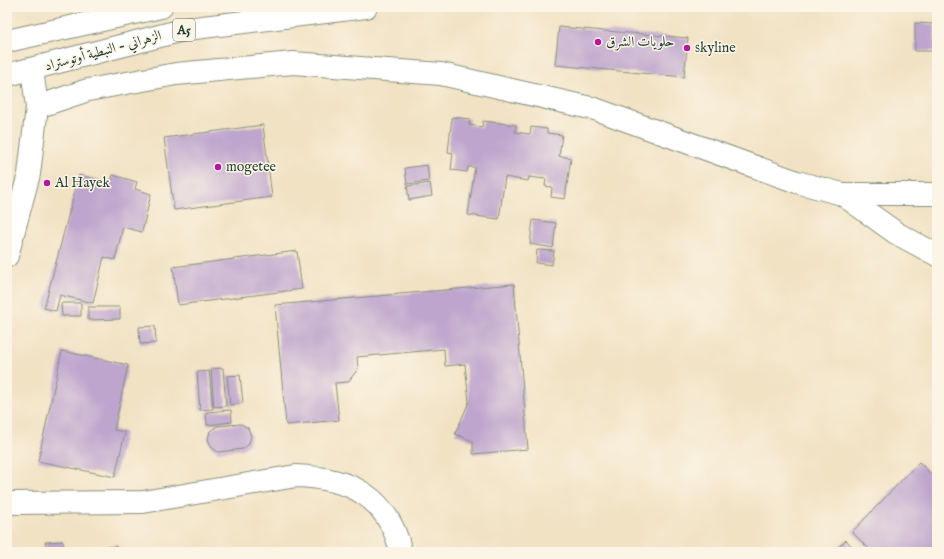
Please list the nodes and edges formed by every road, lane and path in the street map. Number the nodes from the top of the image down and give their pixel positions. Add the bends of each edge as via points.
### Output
1 (160, 7) edge
2 (366, 7) edge
3 (7, 42) edge
4 (32, 69) junction
5 (7, 75) edge
6 (37, 108) junction
7 (842, 194) junction
8 (937, 194) edge
9 (937, 255) edge
10 (7, 256) edge
11 (7, 503) edge
12 (401, 552) edge

1 - 3 main road, الزهراني - النبطية أوتوستراد / A5
2 - 4 main road, الزهراني - النبطية أوتوستراد / A5 via 188,29
4 - 5 main road, الزهراني - النبطية أوتوستراد / A5
4 - 6 main road
6 - 7 main road via 88,90 176,74 293,63 441,74 595,109 797,182
6 - 10 main road via 29,174
7 - 8 main road
7 - 9 main road via 896,233
11 - 12 main road via 142,502 296,476 319,477 361,490 378,504 388,516

